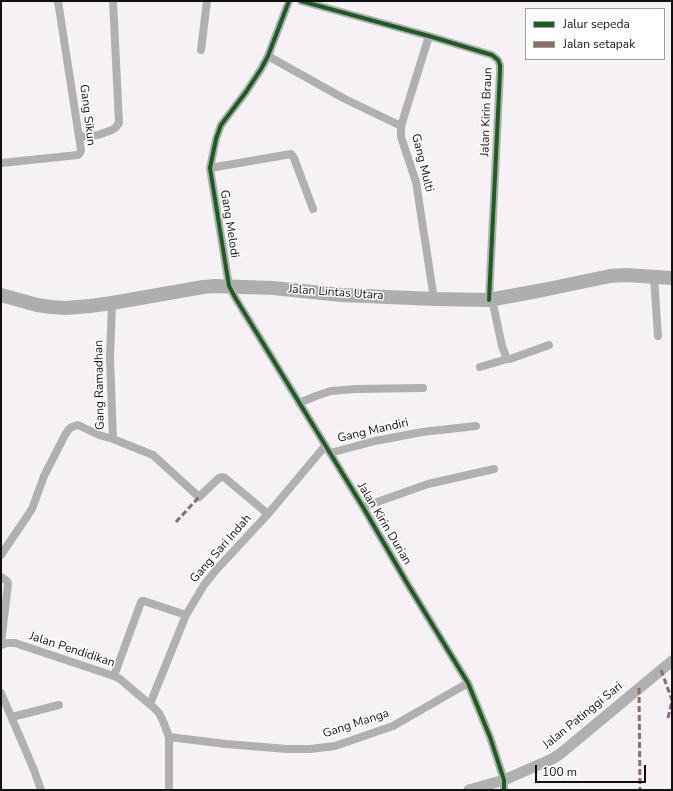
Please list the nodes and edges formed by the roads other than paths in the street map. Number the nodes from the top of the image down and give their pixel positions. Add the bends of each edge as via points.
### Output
1 (58, 1) edge
2 (113, 1) edge
3 (206, 1) edge
4 (289, 1) edge
5 (301, 1) edge
6 (430, 36) junction
7 (201, 50) dead end
8 (268, 56) junction
9 (401, 126) junction
10 (79, 137) junction
11 (1, 163) edge
12 (210, 167) junction
13 (313, 209) dead end
14 (654, 277) junction
15 (672, 278) edge
16 (229, 286) junction
17 (1, 295) edge
18 (434, 299) junction
19 (491, 299) junction
20 (112, 303) junction
21 (658, 336) dead end
22 (549, 345) dead end
23 (507, 359) junction
24 (480, 367) dead end
25 (423, 388) dead end
26 (299, 403) junction
27 (476, 426) dead end
28 (114, 439) junction
29 (327, 450) junction
30 (494, 469) dead end
31 (363, 507) junction
32 (268, 514) junction
33 (1, 555) edge
34 (1, 577) edge
35 (186, 615) junction
36 (1, 644) edge
37 (672, 661) edge
38 (114, 676) junction
39 (468, 683) junction
40 (1, 693) edge
41 (150, 704) junction
42 (59, 705) dead end
43 (12, 717) junction
44 (169, 737) junction
45 (504, 785) edge
46 (41, 790) edge
47 (169, 790) edge
48 (469, 790) edge

1 - 10 street, Gang Sikun
2 - 10 street via 119,123 112,130 98,135
3 - 7 street
4 - 8 street
5 - 6 street, Jalan Kirin Braun
6 - 9 street, Gang Multi
6 - 19 street, Jalan Kirin Braun via 492,55 500,65
8 - 9 street via 343,98
8 - 12 street via 261,70 221,125
9 - 18 street, Gang Multi via 401,137 416,182
10 - 11 street, Gang Sikun via 81,150 78,155
12 - 13 street via 291,154
12 - 16 street, Gang Melodi
14 - 15 highway, Jalan Lintas Utara
14 - 19 highway, Jalan Lintas Utara via 610,276
14 - 21 street
16 - 18 highway, Jalan Lintas Utara
16 - 20 highway, Jalan Lintas Utara via 203,287
16 - 26 street, Jalan Kirin Durian
17 - 20 highway, Jalan Lintas Utara via 51,307
18 - 19 highway, Jalan Lintas Utara
19 - 23 street, Jalan Kirin Braun
20 - 28 street, Gang Ramadhan via 110,357
22 - 23 street
23 - 24 street
25 - 26 street via 331,391
26 - 29 street, Jalan Kirin Durian
27 - 29 street, Gang Mandiri via 422,432
28 - 32 street, Gang Ramadhan via 153,455 199,497 222,477
28 - 33 street via 78,425 72,426 44,476 32,508
29 - 31 street, Jalan Kirin Durian
29 - 32 street, Gang Sari Indah
30 - 31 street via 428,484
31 - 39 street, Jalan Kirin Durian
32 - 35 street, Gang Sari Indah via 216,570
34 - 36 street via 8,584
35 - 38 street via 142,601
35 - 41 street, Gang Sari Indah
36 - 38 street, Jalan Pendidikan via 15,643
37 - 45 main road, Jalan Patinggi Sari via 560,754
38 - 41 street, Jalan Pendidikan
39 - 44 street, Gang Manga via 392,726 335,746 287,749
39 - 45 street, Jalan Kirin Durian via 490,737
40 - 43 street
41 - 44 street, Jalan Pendidikan via 159,713
42 - 43 street
43 - 46 street
44 - 47 street
45 - 48 main road, Jalan Patinggi Sari

